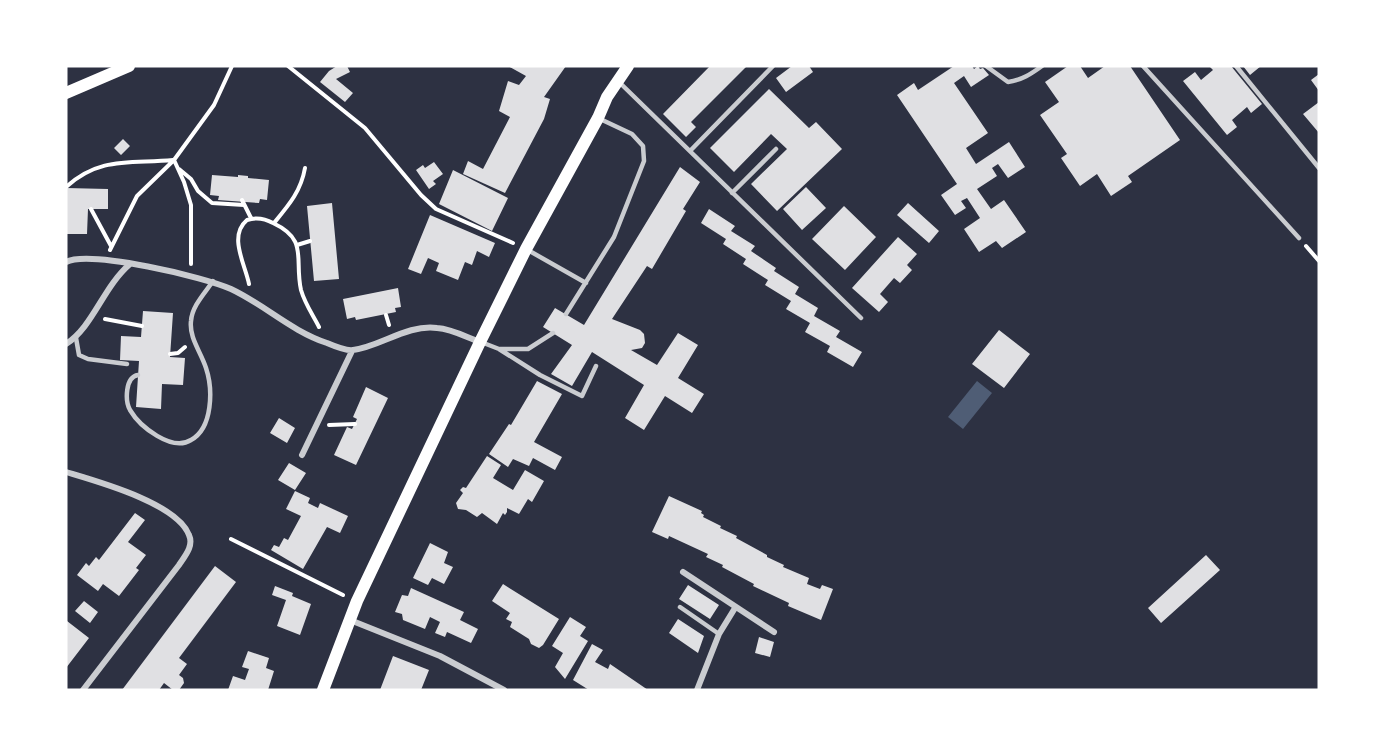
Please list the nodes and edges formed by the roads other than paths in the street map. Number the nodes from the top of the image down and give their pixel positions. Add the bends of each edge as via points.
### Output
1 (129, 66) edge
2 (628, 66) edge
3 (773, 66) edge
4 (986, 66) edge
5 (1042, 66) edge
6 (1143, 66) edge
7 (1236, 66) edge
8 (618, 81) junction
9 (66, 93) edge
10 (598, 118) junction
11 (776, 149) dead end
12 (690, 151) junction
13 (1319, 168) edge
14 (732, 192) junction
15 (1299, 238) road end
16 (526, 249) junction
17 (66, 262) edge
18 (130, 264) junction
19 (213, 281) junction
20 (586, 283) junction
21 (566, 314) dead end
22 (861, 318) dead end
23 (553, 333) dead end
24 (75, 338) junction
25 (480, 342) junction
26 (66, 345) edge
27 (499, 349) junction
28 (352, 351) junction
29 (127, 364) dead end
30 (596, 366) dead end
31 (138, 375) dead end
32 (302, 455) dead end
33 (66, 472) edge
34 (683, 572) dead end
35 (680, 607) dead end
36 (735, 608) junction
37 (350, 620) junction
38 (774, 632) dead end
39 (719, 634) junction
40 (83, 690) edge
41 (323, 690) edge
42 (504, 690) edge
43 (697, 690) edge

1 - 9 main road
2 - 8 main road
3 - 12 lane
4 - 5 lane via 1008,82 1028,76
6 - 15 lane
7 - 13 lane
8 - 10 main road
8 - 12 lane
10 - 16 main road
10 - 20 lane via 632,134 643,146 644,161 614,237
11 - 14 lane
12 - 14 lane
14 - 22 lane
16 - 20 lane
16 - 25 main road
17 - 18 street via 106,260
18 - 19 street
18 - 24 street via 118,274
19 - 28 street via 300,332
19 - 31 lane via 192,312 190,322 210,388 210,404 200,433 178,444 166,441 143,424 128,402 130,379
20 - 21 lane
23 - 27 lane via 528,349
24 - 26 street
24 - 29 lane via 79,355
25 - 27 lane
25 - 28 street via 436,327 420,328
25 - 37 main road
27 - 30 lane via 582,396
28 - 32 street
33 - 40 street via 117,486 174,515 189,535 190,548 179,565
34 - 36 street
35 - 39 lane
36 - 38 street
36 - 39 street
37 - 41 main road
37 - 42 street via 440,656
39 - 43 street

